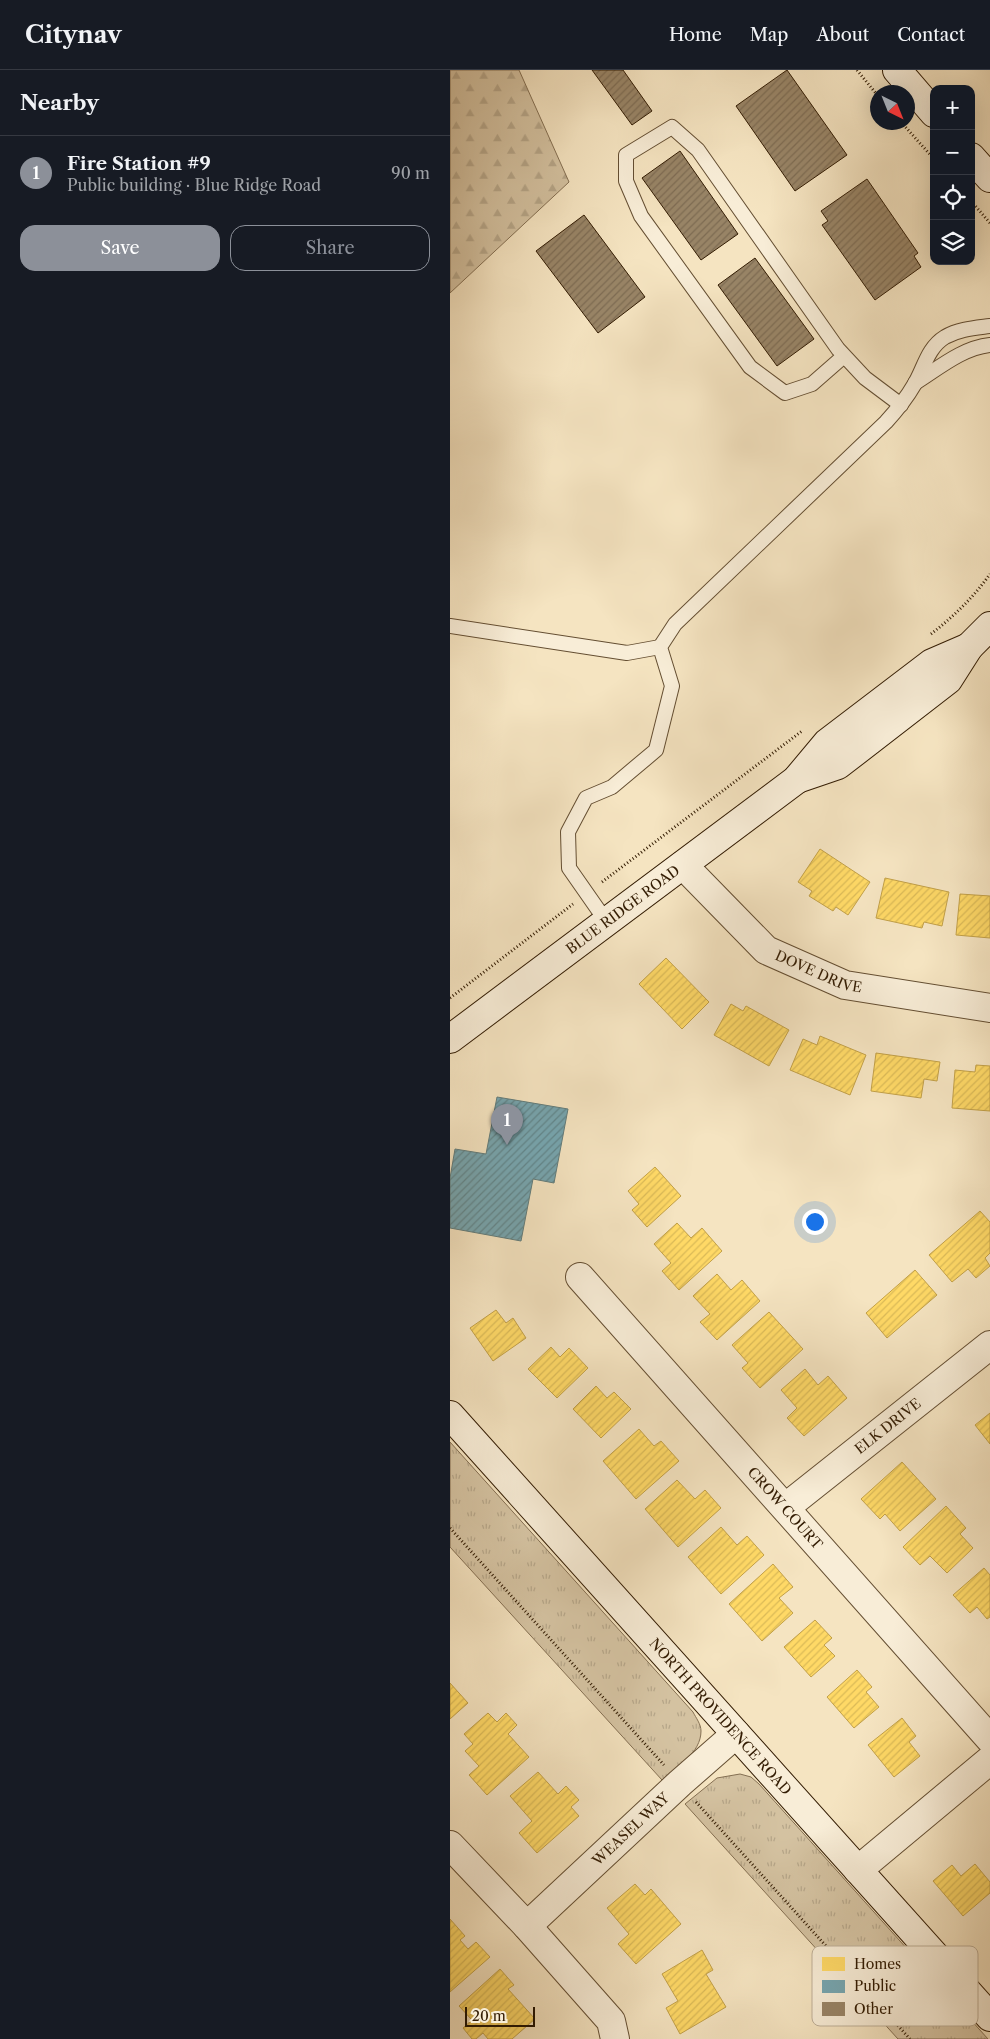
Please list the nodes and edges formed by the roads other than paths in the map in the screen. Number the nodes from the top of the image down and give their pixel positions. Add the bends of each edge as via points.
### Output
1 (897, 70) edge
2 (930, 109) edge
3 (975, 161) edge
4 (990, 178) edge
5 (990, 326) edge
6 (990, 346) edge
7 (844, 356) junction
8 (915, 383) junction
9 (901, 405) junction
10 (450, 626) edge
11 (990, 626) edge
12 (660, 647) junction
13 (683, 865) junction
14 (606, 921) junction
15 (990, 1008) edge
16 (450, 1039) edge
17 (580, 1277) dead end
18 (990, 1346) edge
19 (450, 1415) edge
20 (786, 1507) junction
21 (736, 1734) junction
22 (990, 1739) edge
23 (990, 1760) edge
24 (450, 1845) edge
25 (858, 1870) junction
26 (527, 1926) junction
27 (926, 1946) edge
28 (978, 2004) edge
29 (990, 2017) edge
30 (615, 2039) edge

1 - 2 street
3 - 4 street
5 - 8 lane via 966,329 944,338 928,354
6 - 8 lane via 977,347 958,356
7 - 7 lane via 698,150 672,127 626,155 626,181 641,216 750,367 785,392 812,384
7 - 9 lane via 864,378
8 - 9 lane
9 - 12 lane via 674,624
10 - 12 lane via 627,653
11 - 13 street, BLUE RIDGE ROAD via 969,647 932,663 827,743 796,780
12 - 14 lane via 672,686 656,750 612,787 586,798 568,832 569,868
13 - 14 street, BLUE RIDGE ROAD
13 - 15 street, DOVE DRIVE via 766,950 845,985
14 - 16 street, BLUE RIDGE ROAD
17 - 20 street, CROW COURT
18 - 20 street, ELK DRIVE
19 - 21 street, NORTH PROVIDENCE ROAD
20 - 22 street, CROW COURT
21 - 25 street, NORTH PROVIDENCE ROAD
21 - 26 street, WEASEL WAY
23 - 25 street
24 - 26 street
25 - 27 street, NORTH PROVIDENCE ROAD
26 - 30 street via 610,2021
28 - 29 street, NORTH PROVIDENCE ROAD

